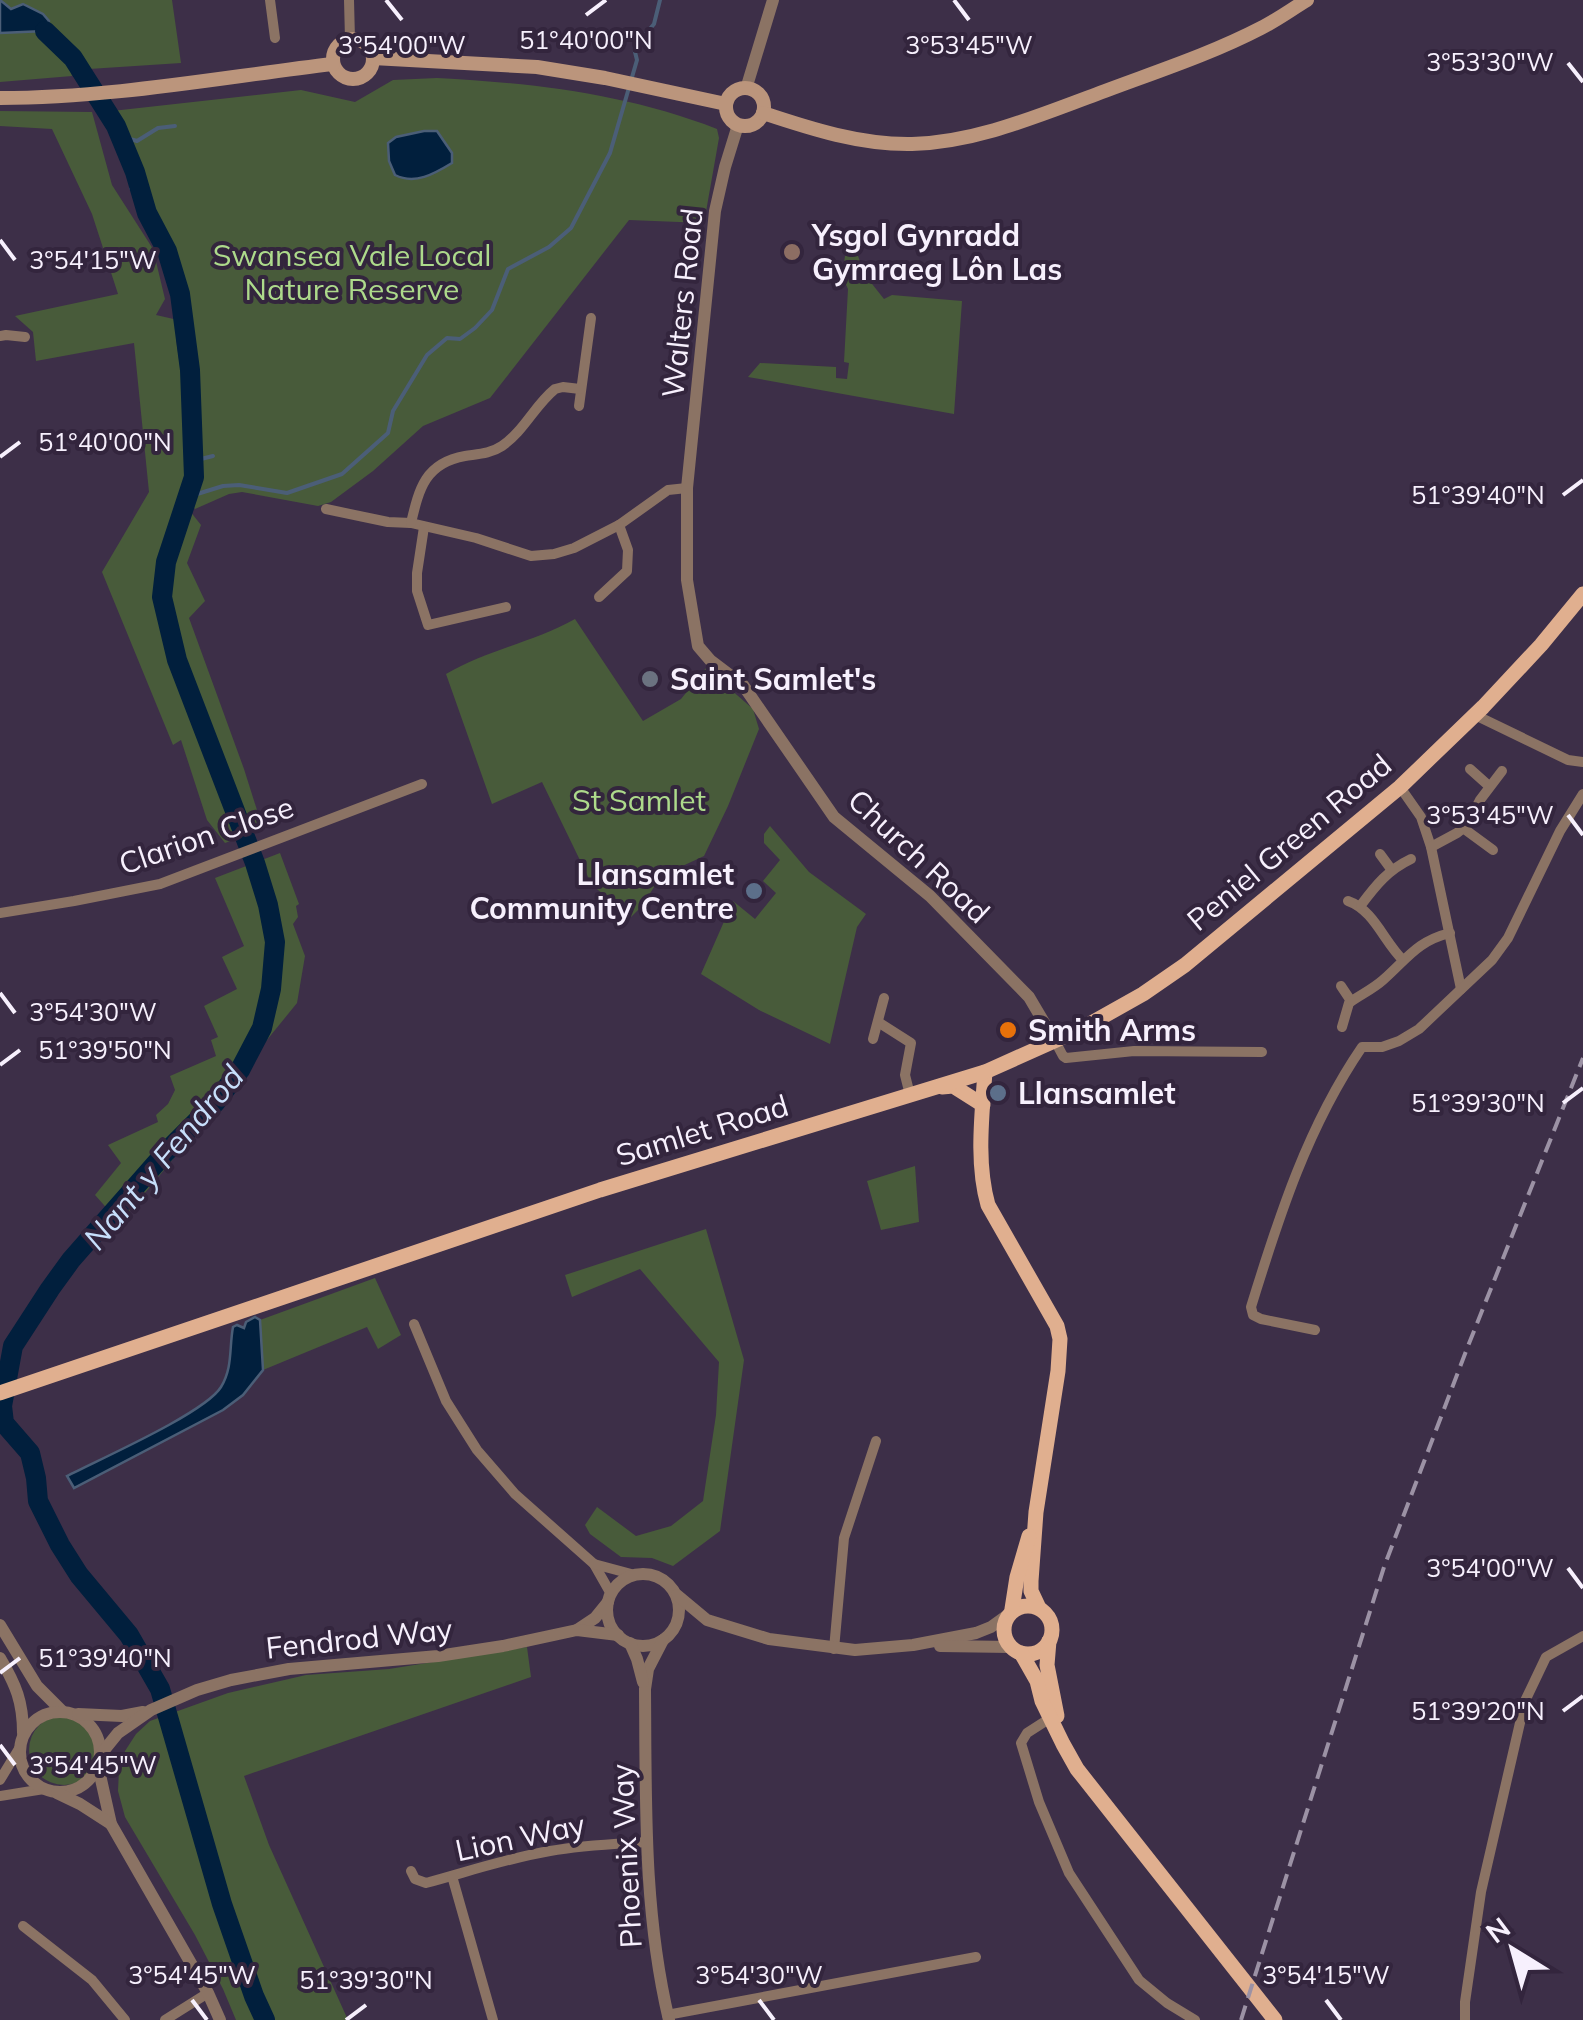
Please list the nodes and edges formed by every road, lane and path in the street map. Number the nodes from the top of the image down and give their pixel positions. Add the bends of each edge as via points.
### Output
1 (270, 0) edge
2 (349, 0) edge
3 (773, 0) edge
4 (1307, 0) edge
5 (275, 38) dead end
6 (350, 39) junction
7 (372, 58) junction
8 (333, 64) junction
9 (746, 89) junction
10 (0, 98) edge
11 (726, 104) junction
12 (762, 112) junction
13 (738, 125) junction
14 (592, 318) dead end
15 (0, 336) edge
16 (25, 338) dead end
17 (580, 388) junction
18 (579, 406) dead end
19 (687, 488) junction
20 (326, 510) dead end
21 (411, 523) junction
22 (619, 525) junction
23 (424, 527) junction
24 (1583, 594) edge
25 (488, 596) dead end
26 (599, 597) dead end
27 (506, 607) dead end
28 (492, 610) junction
29 (1476, 715) junction
30 (1583, 762) edge
31 (1470, 769) dead end
32 (1502, 772) dead end
33 (422, 784) dead end
34 (1490, 786) junction
35 (1400, 787) junction
36 (1583, 794) edge
37 (1463, 828) junction
38 (1430, 847) junction
39 (1493, 850) dead end
40 (1380, 854) dead end
41 (1412, 859) dead end
42 (1392, 869) junction
43 (0, 913) edge
44 (1450, 933) junction
45 (1403, 960) junction
46 (1341, 986) dead end
47 (1461, 989) junction
48 (884, 998) dead end
49 (1351, 1001) junction
50 (878, 1022) junction
51 (1342, 1027) dead end
52 (873, 1038) dead end
53 (1055, 1040) junction
54 (1262, 1052) dead end
55 (985, 1072) junction
56 (930, 1088) junction
57 (910, 1095) junction
58 (983, 1105) junction
59 (414, 1324) dead end
60 (1314, 1330) dead end
61 (0, 1393) edge
62 (876, 1441) dead end
63 (1036, 1512) junction
64 (594, 1564) junction
65 (635, 1575) junction
66 (676, 1595) junction
67 (610, 1598) junction
68 (1039, 1608) junction
69 (1011, 1612) junction
70 (706, 1620) junction
71 (0, 1625) edge
72 (674, 1629) junction
73 (577, 1630) junction
74 (1583, 1636) edge
75 (624, 1639) junction
76 (663, 1640) junction
77 (1049, 1641) junction
78 (913, 1646) junction
79 (834, 1648) junction
80 (1016, 1650) junction
81 (0, 1658) edge
82 (644, 1689) junction
83 (151, 1710) junction
84 (69, 1713) junction
85 (1052, 1716) junction
86 (22, 1741) junction
87 (99, 1760) junction
88 (0, 1780) edge
89 (50, 1790) junction
90 (0, 1796) edge
91 (111, 1824) junction
92 (646, 1842) junction
93 (411, 1871) dead end
94 (452, 1876) junction
95 (23, 1926) dead end
96 (976, 1957) dead end
97 (208, 1993) junction
98 (668, 2018) edge
99 (125, 2020) edge
100 (165, 2020) edge
101 (220, 2020) edge
102 (493, 2020) edge
103 (1195, 2020) edge
104 (1275, 2020) edge
105 (1465, 2020) edge

1 - 5 street
2 - 6 street
3 - 9 street
4 - 12 main road via 1208,52 972,137 868,141
6 - 7 main road via 366,44
6 - 8 main road via 336,48
7 - 8 main road via 368,72 356,78 342,76
7 - 11 main road via 537,68
8 - 10 main road via 180,86
9 - 11 main road
9 - 12 main road via 758,94
11 - 13 main road
12 - 13 main road via 753,124
13 - 19 street, Walters Road via 715,211
14 - 17 street
15 - 16 street
17 - 18 street
17 - 21 street via 555,388 502,446 430,473 418,489
19 - 22 street via 668,490
19 - 53 street, Church Road via 687,580 698,646 743,685 834,817 930,896 1029,998
20 - 21 street
21 - 23 street
22 - 23 street via 574,548 531,556
22 - 26 street via 627,571
23 - 28 street via 417,591 428,625
24 - 29 main road, Peniel Green Road
25 - 28 street
27 - 28 street
29 - 30 street
29 - 35 main road, Peniel Green Road
31 - 34 street
32 - 34 street
33 - 43 street, Clarion Close via 160,884
34 - 37 street
35 - 38 street
35 - 53 main road, Peniel Green Road via 1186,964
36 - 47 street via 1508,938
37 - 38 street
37 - 39 street
38 - 44 street
40 - 42 street
41 - 42 street
42 - 45 street via 1354,904
44 - 45 street
44 - 47 street
45 - 49 street
46 - 49 street
47 - 60 street via 1419,1030 1382,1047 1362,1048 1316,1124 1280,1211 1252,1307 1260,1319
48 - 50 street
49 - 51 street
50 - 52 street
50 - 57 street via 911,1044 905,1075
53 - 54 street via 1066,1058
53 - 55 main road, Peniel Green Road
55 - 56 main road, Samlet Road
55 - 58 main road
56 - 57 main road, Samlet Road
56 - 58 main road via 953,1086
57 - 61 main road, Samlet Road via 600,1190
58 - 63 main road via 988,1205 1060,1340
59 - 64 street via 446,1401 477,1450
62 - 79 street via 844,1538
63 - 68 main road via 1031,1591
63 - 69 main road
64 - 65 street
64 - 67 street
65 - 66 street via 660,1577
65 - 67 street
66 - 70 street
66 - 72 street
67 - 73 street
67 - 75 street via 610,1623
68 - 69 main road
68 - 77 main road via 1051,1622
69 - 78 street via 976,1633
69 - 80 main road via 1004,1635
70 - 72 street
70 - 79 street via 769,1639
71 - 84 street via 38,1686
72 - 76 street
73 - 75 street, Fendrod Way
73 - 83 street, Fendrod Way via 438,1656 289,1668 230,1680
74 - 105 street via 1546,1657 1524,1701 1481,1892
75 - 76 street via 647,1646
75 - 82 street, Phoenix Way
76 - 82 street, Phoenix Way
77 - 80 main road via 1040,1650
77 - 85 main road
78 - 79 street
78 - 80 street
80 - 85 main road
81 - 86 street via 20,1696
82 - 92 street, Phoenix Way
83 - 84 street, Fendrod Way
83 - 87 street, Fendrod Way via 118,1733
84 - 86 street via 35,1720
84 - 87 street via 92,1726
85 - 103 street via 1021,1743 1069,1872 1139,1980
85 - 104 main road via 1102,1799
86 - 88 street
86 - 89 street via 25,1772
87 - 89 street via 78,1788
87 - 91 street
89 - 90 street
89 - 91 street
91 - 97 street
92 - 94 street, Lion Way via 548,1851
92 - 98 street, Phoenix Way
93 - 94 street, Lion Way via 426,1883
94 - 102 street
95 - 99 street via 92,1980
96 - 98 street
97 - 100 street
97 - 101 street

